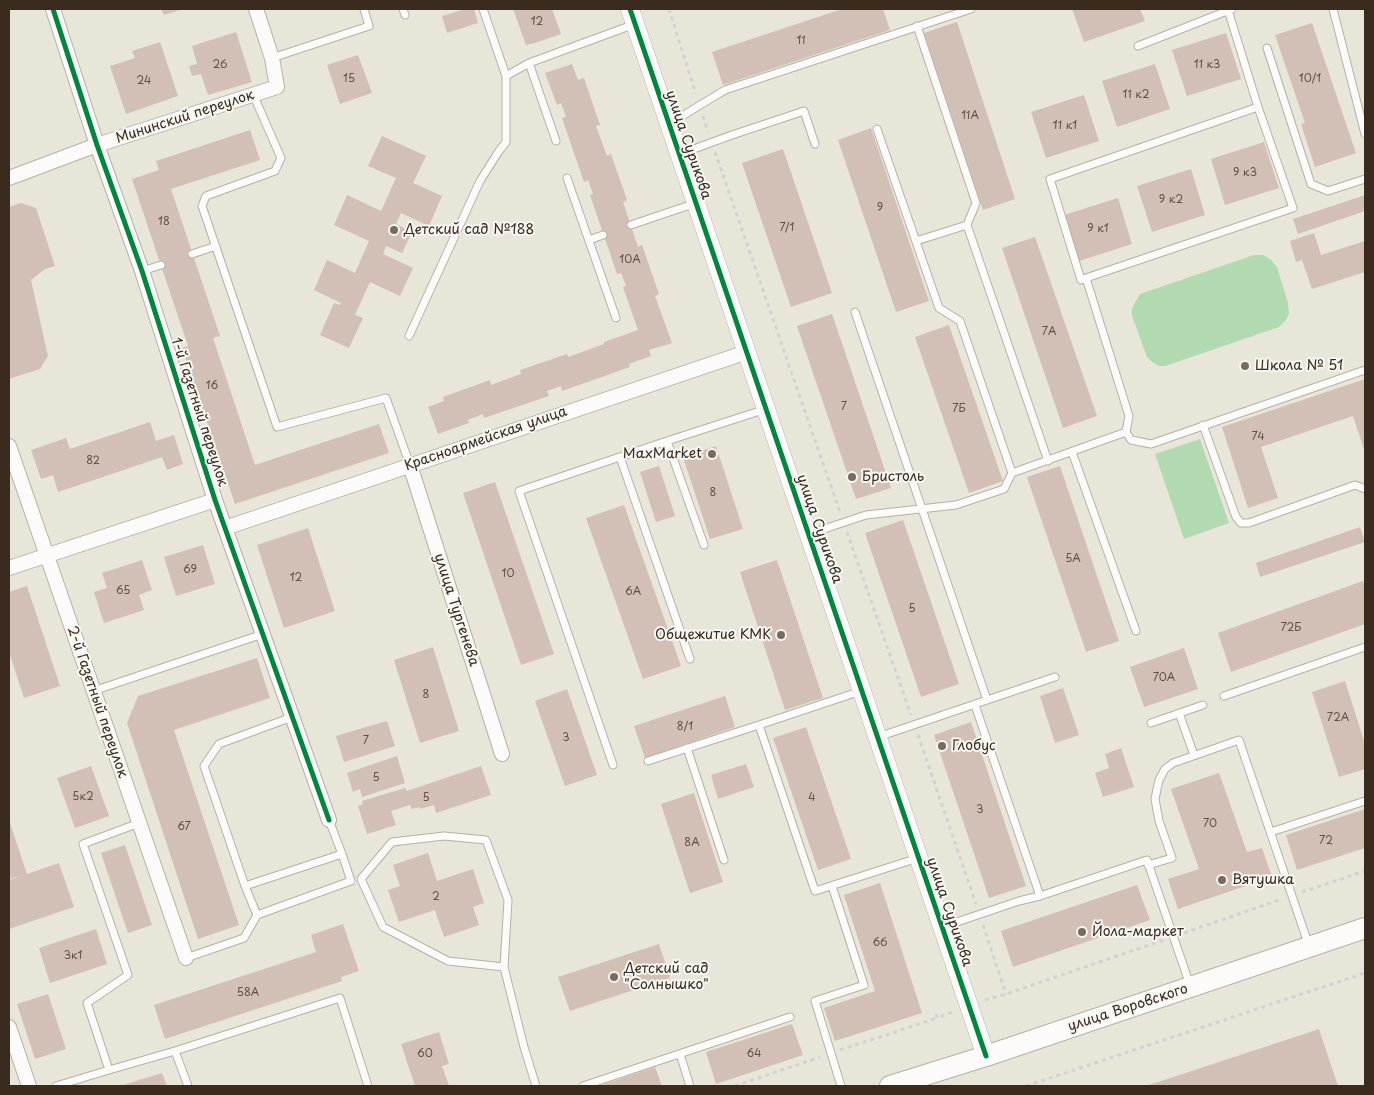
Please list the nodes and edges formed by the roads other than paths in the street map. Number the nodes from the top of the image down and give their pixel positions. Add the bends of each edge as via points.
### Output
1 (53, 9) edge
2 (256, 9) edge
3 (364, 9) edge
4 (483, 9) edge
5 (971, 9) edge
6 (1333, 9) edge
7 (1230, 10) edge
8 (633, 16) edge
9 (917, 26) junction
10 (1138, 46) dead end
11 (1266, 48) dead end
12 (272, 58) junction
13 (529, 63) junction
14 (506, 76) junction
15 (253, 94) junction
16 (1258, 107) junction
17 (669, 124) junction
18 (876, 129) dead end
19 (1365, 134) edge
20 (556, 141) dead end
21 (815, 144) dead end
22 (97, 145) junction
23 (680, 154) junction
24 (9, 178) edge
25 (567, 178) dead end
26 (1365, 179) edge
27 (696, 202) junction
28 (631, 225) dead end
29 (967, 225) junction
30 (604, 235) dead end
31 (588, 240) junction
32 (916, 241) junction
33 (216, 246) junction
34 (192, 254) dead end
35 (160, 264) dead end
36 (142, 271) junction
37 (1086, 278) junction
38 (855, 312) dead end
39 (616, 318) dead end
40 (409, 336) dead end
41 (746, 352) junction
42 (1365, 370) edge
43 (766, 408) junction
44 (1203, 426) junction
45 (1126, 432) junction
46 (667, 441) junction
47 (9, 446) edge
48 (1072, 452) junction
49 (620, 457) junction
50 (1048, 461) junction
51 (410, 465) junction
52 (1012, 473) junction
53 (1365, 490) edge
54 (215, 500) junction
55 (922, 509) junction
56 (225, 528) junction
57 (809, 534) junction
58 (704, 544) dead end
59 (46, 555) junction
60 (9, 568) edge
61 (1136, 631) dead end
62 (263, 634) junction
63 (1365, 647) edge
64 (690, 659) dead end
65 (1055, 677) dead end
66 (93, 691) junction
67 (862, 691) junction
68 (1224, 696) dead end
69 (987, 700) junction
70 (975, 704) junction
71 (1204, 705) dead end
72 (1179, 713) junction
73 (292, 717) junction
74 (1151, 723) dead end
75 (759, 725) junction
76 (878, 738) junction
77 (688, 748) junction
78 (502, 754) dead end
79 (1194, 755) junction
80 (648, 761) dead end
81 (613, 765) dead end
82 (1365, 801) edge
83 (329, 820) joint
84 (139, 823) junction
85 (1271, 832) junction
86 (342, 854) junction
87 (919, 858) junction
88 (724, 860) dead end
89 (1148, 865) junction
90 (245, 886) junction
91 (832, 886) junction
92 (1040, 896) junction
93 (257, 915) junction
94 (942, 927) junction
95 (1365, 928) edge
96 (1309, 946) junction
97 (186, 958) joint
98 (504, 967) junction
99 (1191, 987) junction
100 (790, 1017) dead end
101 (9, 1027) edge
102 (175, 1051) junction
103 (680, 1054) junction
104 (986, 1056) junction
105 (109, 1070) junction
106 (899, 1085) edge
107 (29, 1086) edge
108 (56, 1086) edge
109 (188, 1086) edge
110 (368, 1086) edge
111 (536, 1086) edge
112 (583, 1086) edge
113 (690, 1086) edge
114 (841, 1086) edge

1 - 22 street, 1-й Газетный переулок
2 - 12 street
3 - 12 lane via 370,26
4 - 14 lane
5 - 9 lane
6 - 19 lane
7 - 10 lane
7 - 16 lane
8 - 13 lane
8 - 17 street, улица Сурикова
9 - 17 lane via 725,90
9 - 29 lane via 976,203
11 - 26 lane via 1311,184 1328,191
12 - 15 street, Мининский переулок via 277,87
13 - 14 lane
13 - 20 lane
14 - 40 lane via 506,142 480,181
15 - 22 street, Мининский переулок
15 - 33 lane via 281,158 275,172 206,196 202,206
16 - 37 lane via 1293,208
16 - 37 lane via 1050,179 1081,280
17 - 23 street, улица Сурикова
18 - 32 lane
21 - 23 lane via 804,111
22 - 24 street, Мининский переулок
22 - 36 street, 1-й Газетный переулок
23 - 27 street, улица Сурикова
25 - 31 lane
27 - 28 lane
27 - 41 street, улица Сурикова
29 - 32 lane
29 - 50 lane
30 - 31 lane
31 - 39 lane
32 - 52 lane via 939,308 960,321
33 - 34 lane
33 - 51 lane via 277,427 386,398
35 - 36 lane
36 - 54 street, 1-й Газетный переулок
37 - 45 lane via 1129,416
38 - 55 lane
41 - 43 street, улица Сурикова
41 - 51 street, Красноармейская улица
42 - 44 lane
43 - 46 lane
43 - 57 street, улица Сурикова
44 - 45 lane via 1151,444 1131,440
44 - 53 lane via 1241,523 1249,523 1354,485
45 - 48 lane
46 - 49 lane
46 - 58 lane
47 - 59 street, 2-й Газетный переулок
48 - 50 lane
48 - 61 lane
49 - 64 lane
49 - 81 lane via 519,491
50 - 52 lane
51 - 56 street, Красноармейская улица
51 - 78 street, улица Тургенева
52 - 55 lane via 1004,489 956,505
54 - 56 street, 1-й Газетный переулок
54 - 59 street
55 - 57 lane via 866,515
55 - 69 lane
56 - 62 street, 1-й Газетный переулок
57 - 67 street, улица Сурикова
59 - 60 street
59 - 66 street, 2-й Газетный переулок
62 - 66 lane
62 - 73 street, 1-й Газетный переулок
63 - 68 lane
65 - 69 lane
66 - 84 street, 2-й Газетный переулок
67 - 75 lane
67 - 76 street, улица Сурикова
69 - 70 lane
70 - 76 lane
70 - 92 lane
71 - 72 lane
72 - 74 lane
72 - 79 lane
73 - 83 street, 1-й Газетный переулок
73 - 90 lane via 219,744 204,766
75 - 77 lane
75 - 91 lane via 815,892
76 - 87 street, улица Сурикова
77 - 80 lane
77 - 88 lane
79 - 85 lane via 1239,740
79 - 89 lane via 1172,763 1159,780 1155,799 1172,858
82 - 85 lane
83 - 86 lane
84 - 97 street, 2-й Газетный переулок
84 - 105 lane via 83,844 128,975 87,1003
85 - 96 lane
86 - 90 lane
86 - 93 lane via 350,882
87 - 91 lane
87 - 94 street, улица Сурикова
89 - 92 lane via 1147,860
89 - 99 lane
90 - 93 lane
91 - 114 lane via 864,985 816,1001
92 - 94 lane via 1019,900
93 - 97 lane via 244,938
94 - 104 street, улица Сурикова
95 - 96 main road, улица Воровского
96 - 99 main road, улица Воровского
98 - 98 lane via 508,900 486,840 444,836 392,842 361,879 383,927 448,961
98 - 111 lane
99 - 104 main road, улица Воровского
100 - 103 lane
101 - 107 street
102 - 105 lane
102 - 109 lane
102 - 110 lane via 340,998
103 - 112 lane
103 - 113 lane
104 - 106 main road, улица Воровского
105 - 108 lane

